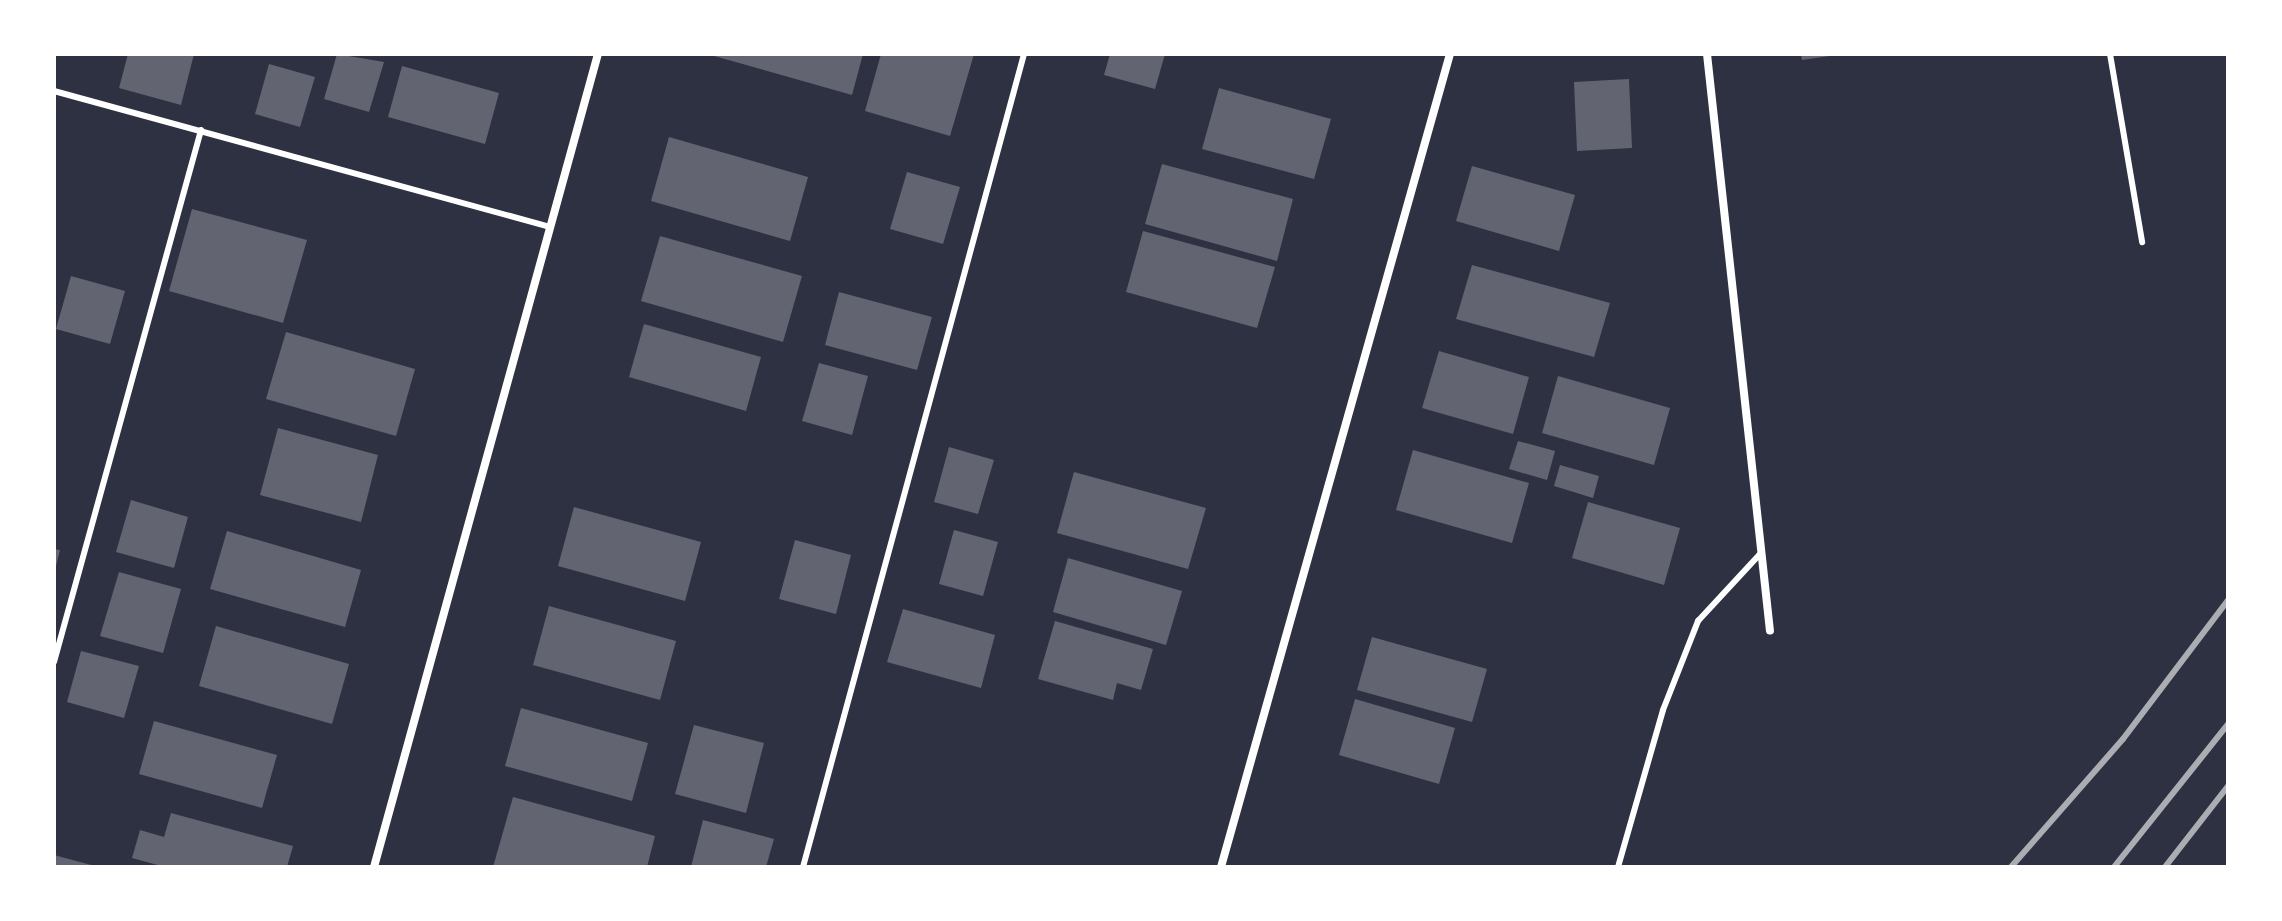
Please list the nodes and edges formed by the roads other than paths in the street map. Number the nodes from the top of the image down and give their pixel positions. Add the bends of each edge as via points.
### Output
1 (598, 54) edge
2 (1024, 54) edge
3 (1450, 54) edge
4 (1707, 54) edge
5 (2110, 54) edge
6 (54, 91) edge
7 (201, 130) junction
8 (550, 227) junction
9 (2142, 242) dead end
10 (1762, 552) junction
11 (1770, 631) dead end
12 (54, 662) edge
13 (374, 867) edge
14 (803, 867) edge
15 (1221, 867) edge
16 (1618, 867) edge

1 - 8 street
2 - 14 lane
3 - 15 street
4 - 10 street
5 - 9 lane
6 - 7 lane
7 - 8 lane
7 - 12 lane
8 - 13 street
10 - 11 street
10 - 16 lane via 1698,621 1663,710

